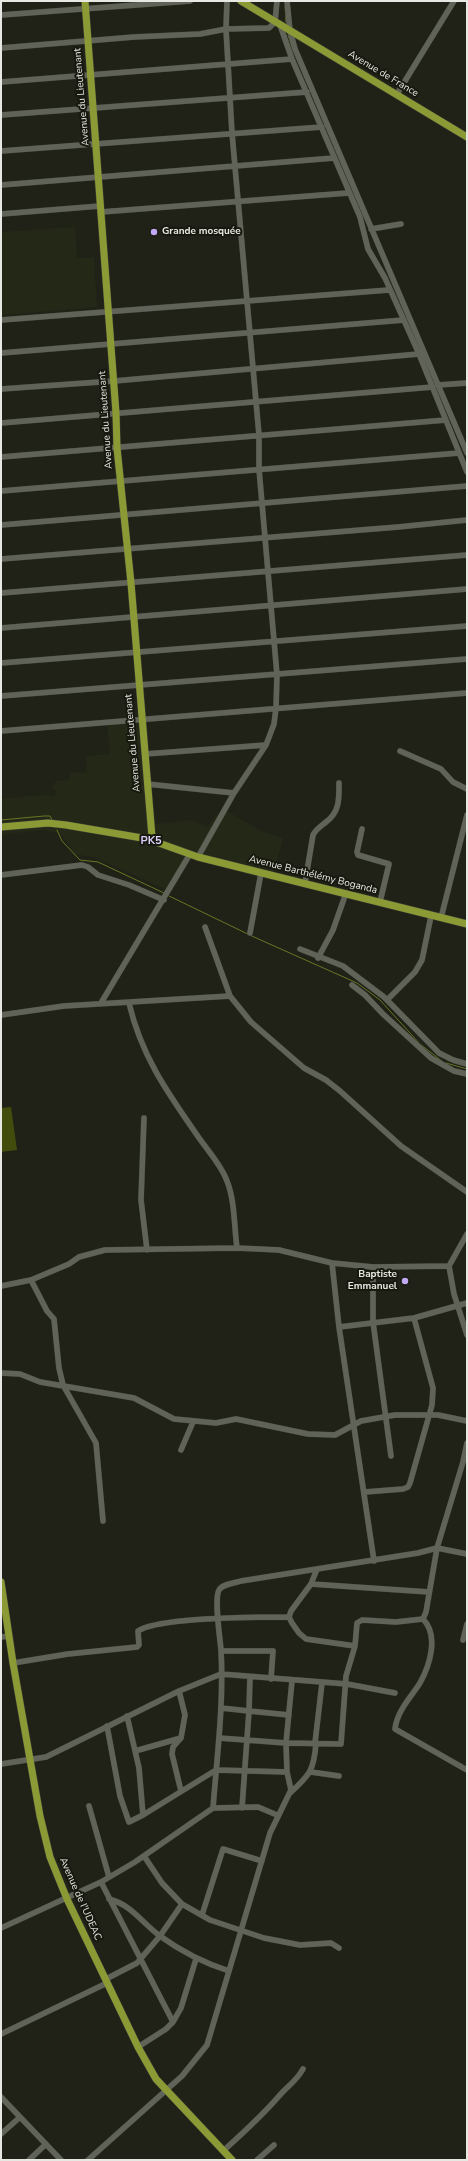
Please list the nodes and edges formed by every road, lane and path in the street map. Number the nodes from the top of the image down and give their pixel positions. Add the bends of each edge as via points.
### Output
1 (190, 1) edge
2 (226, 1) edge
3 (241, 1) edge
4 (277, 1) edge
5 (287, 1) edge
6 (454, 1) edge
7 (85, 5) edge
8 (1, 15) edge
9 (283, 27) junction
10 (226, 29) junction
11 (87, 41) junction
12 (1, 48) edge
13 (292, 59) junction
14 (229, 65) junction
15 (90, 74) junction
16 (1, 82) edge
17 (306, 92) junction
18 (397, 94) junction
19 (230, 98) junction
20 (92, 109) junction
21 (1, 116) edge
22 (322, 127) junction
23 (232, 133) junction
24 (467, 137) edge
25 (95, 143) junction
26 (1, 151) edge
27 (334, 158) junction
28 (236, 167) junction
29 (99, 177) junction
30 (1, 184) edge
31 (348, 193) junction
32 (238, 201) junction
33 (101, 209) junction
34 (1, 214) edge
35 (401, 224) dead end
36 (371, 229) junction
37 (389, 290) junction
38 (248, 300) junction
39 (108, 312) junction
40 (1, 320) edge
41 (404, 320) junction
42 (250, 332) junction
43 (111, 344) junction
44 (1, 353) edge
45 (419, 354) junction
46 (253, 369) junction
47 (114, 381) junction
48 (467, 383) edge
49 (436, 386) junction
50 (1, 389) edge
51 (255, 402) junction
52 (116, 413) junction
53 (446, 420) junction
54 (1, 423) edge
55 (259, 435) junction
56 (117, 448) junction
57 (459, 453) junction
58 (467, 453) edge
59 (1, 457) edge
60 (259, 469) junction
61 (467, 472) edge
62 (120, 481) junction
63 (467, 486) edge
64 (1, 491) edge
65 (262, 503) junction
66 (124, 514) junction
67 (467, 520) edge
68 (1, 525) edge
69 (265, 536) junction
70 (127, 548) junction
71 (467, 555) edge
72 (1, 559) edge
73 (268, 571) junction
74 (131, 583) junction
75 (467, 589) edge
76 (1, 593) edge
77 (271, 606) junction
78 (134, 616) junction
79 (467, 626) edge
80 (1, 628) edge
81 (274, 641) junction
82 (136, 652) junction
83 (467, 659) edge
84 (1, 663) edge
85 (277, 675) junction
86 (138, 686) junction
87 (467, 693) edge
88 (1, 696) edge
89 (276, 708) junction
90 (142, 719) junction
91 (1, 731) edge
92 (266, 745) junction
93 (400, 751) dead end
94 (145, 754) junction
95 (339, 782) dead end
96 (147, 784) junction
97 (467, 789) edge
98 (234, 793) junction
99 (467, 815) edge
100 (1, 828) edge
101 (362, 829) dead end
102 (152, 839) junction
103 (190, 854) junction
104 (198, 857) junction
105 (261, 872) junction
106 (1, 875) edge
107 (305, 883) junction
108 (346, 893) junction
109 (165, 899) junction
110 (380, 902) junction
111 (431, 916) junction
112 (441, 918) junction
113 (467, 924) edge
114 (205, 927) dead end
115 (250, 933) dead end
116 (300, 949) dead end
117 (318, 958) junction
118 (352, 985) dead end
119 (376, 990) junction
120 (230, 996) junction
121 (367, 998) junction
122 (387, 1000) junction
123 (101, 1003) junction
124 (129, 1003) junction
125 (1, 1014) edge
126 (467, 1064) edge
127 (467, 1074) edge
128 (144, 1118) dead end
129 (467, 1192) edge
130 (467, 1234) edge
131 (237, 1248) junction
132 (147, 1250) junction
133 (332, 1263) junction
134 (449, 1266) junction
135 (373, 1267) junction
136 (31, 1280) junction
137 (1, 1286) edge
138 (467, 1303) edge
139 (459, 1305) junction
140 (414, 1318) junction
141 (373, 1322) junction
142 (339, 1327) junction
143 (467, 1335) edge
144 (1, 1373) edge
145 (63, 1386) junction
146 (428, 1414) junction
147 (386, 1417) junction
148 (467, 1421) edge
149 (193, 1422) junction
150 (354, 1424) junction
151 (467, 1444) edge
152 (181, 1450) dead end
153 (391, 1456) dead end
154 (465, 1462) edge
155 (365, 1492) junction
156 (103, 1521) dead end
157 (436, 1548) junction
158 (467, 1554) edge
159 (374, 1561) junction
160 (317, 1569) junction
161 (1, 1582) edge
162 (311, 1584) junction
163 (429, 1592) junction
164 (289, 1617) junction
165 (218, 1619) junction
166 (423, 1619) junction
167 (467, 1624) edge
168 (9, 1636) junction
169 (1, 1637) edge
170 (463, 1640) dead end
171 (355, 1646) junction
172 (221, 1651) junction
173 (13, 1663) junction
174 (221, 1674) junction
175 (250, 1677) junction
176 (271, 1679) junction
177 (292, 1681) junction
178 (322, 1683) junction
179 (347, 1684) junction
180 (179, 1690) junction
181 (395, 1693) dead end
182 (221, 1708) junction
183 (249, 1711) junction
184 (289, 1715) junction
185 (126, 1716) junction
186 (107, 1726) junction
187 (181, 1738) junction
188 (219, 1738) junction
189 (248, 1740) junction
190 (286, 1743) junction
191 (315, 1743) junction
192 (135, 1751) junction
193 (30, 1760) junction
194 (1, 1764) edge
195 (466, 1767) edge
196 (246, 1769) junction
197 (216, 1770) junction
198 (287, 1772) junction
199 (311, 1772) junction
200 (339, 1776) dead end
201 (181, 1791) junction
202 (290, 1793) junction
203 (89, 1806) dead end
204 (213, 1808) junction
205 (242, 1808) junction
206 (143, 1815) junction
207 (277, 1816) junction
208 (144, 1856) junction
209 (262, 1861) junction
210 (109, 1877) junction
211 (101, 1882) junction
212 (67, 1899) junction
213 (109, 1899) junction
214 (182, 1904) junction
215 (202, 1915) junction
216 (1, 1928) edge
217 (241, 1931) junction
218 (160, 1936) junction
219 (339, 1948) dead end
220 (141, 1958) junction
221 (196, 1959) junction
222 (229, 1971) junction
223 (106, 1981) junction
224 (173, 2022) junction
225 (1, 2034) edge
226 (138, 2047) junction
227 (303, 2069) dead end
228 (166, 2091) junction
229 (1, 2097) edge
230 (19, 2118) junction
231 (1, 2134) edge
232 (46, 2144) junction
233 (274, 2145) dead end
234 (223, 2151) junction
235 (29, 2160) edge
236 (61, 2160) edge
237 (88, 2160) edge
238 (232, 2160) edge
239 (257, 2160) edge

1 - 7 street
2 - 10 street
3 - 9 main road, Avenue de France
4 - 9 street
5 - 9 street
6 - 18 street
7 - 8 street
7 - 11 main road, Avenue du Lieutenant
9 - 10 street
9 - 13 street
9 - 18 main road, Avenue de France
9 - 36 street via 295,49
10 - 11 street via 200,34
10 - 14 street
11 - 12 street
11 - 15 main road, Avenue du Lieutenant
13 - 14 street
13 - 17 street
14 - 15 street
14 - 19 street
15 - 16 street
15 - 20 main road, Avenue du Lieutenant
17 - 19 street
17 - 22 street
18 - 24 main road, Avenue de France
19 - 20 street
19 - 23 street
20 - 21 street
20 - 25 main road, Avenue du Lieutenant
22 - 23 street
22 - 27 street
23 - 25 street
23 - 28 street
25 - 26 street
25 - 29 main road, Avenue du Lieutenant
27 - 28 street
27 - 31 street
28 - 29 street
28 - 32 street
29 - 30 street
29 - 33 main road, Avenue du Lieutenant
31 - 32 street
31 - 37 street via 360,217 368,249
32 - 33 street
32 - 38 street
33 - 34 street
33 - 39 main road, Avenue du Lieutenant
35 - 36 street
36 - 49 street
37 - 38 street
37 - 41 street
38 - 39 street
38 - 42 street
39 - 40 street
39 - 43 main road, Avenue du Lieutenant
41 - 42 street
41 - 45 street
42 - 43 street
42 - 46 street
43 - 44 street
43 - 47 main road, Avenue du Lieutenant
45 - 46 street
45 - 49 street
46 - 47 street
46 - 51 street
47 - 50 street
47 - 52 main road, Avenue du Lieutenant
48 - 49 street
49 - 51 street
49 - 53 street
49 - 58 street
51 - 52 street
51 - 55 street
52 - 54 street
52 - 56 main road, Avenue du Lieutenant
53 - 55 street
53 - 57 street
55 - 56 street
55 - 60 street
56 - 59 street
56 - 62 main road, Avenue du Lieutenant
57 - 60 street
57 - 61 street
60 - 62 street
60 - 65 street
62 - 64 street
62 - 66 main road, Avenue du Lieutenant
63 - 65 street
65 - 66 street
65 - 69 street
66 - 68 street
66 - 70 main road, Avenue du Lieutenant
67 - 69 street
69 - 70 street
69 - 73 street
70 - 72 street
70 - 74 main road, Avenue du Lieutenant
71 - 73 street
73 - 74 street
73 - 77 street
74 - 76 street
74 - 78 main road, Avenue du Lieutenant
75 - 77 street
77 - 78 street
77 - 81 street
78 - 80 street
78 - 82 main road, Avenue du Lieutenant
79 - 81 street
81 - 82 street
81 - 85 street
82 - 84 street
82 - 86 main road, Avenue du Lieutenant
83 - 85 street
85 - 86 street
85 - 89 street
86 - 88 street
86 - 90 main road, Avenue du Lieutenant
87 - 89 street
89 - 90 street
89 - 92 street via 274,724
90 - 91 street
90 - 94 main road, Avenue du Lieutenant
92 - 94 street
92 - 98 street
93 - 97 street via 441,769 453,782
94 - 96 main road, Avenue du Lieutenant
95 - 107 street via 339,804 336,812 312,835
96 - 98 street
96 - 102 main road, Avenue du Lieutenant
98 - 104 street
99 - 112 street
100 - 102 main road, Avenue Barthélémy Boganda via 48,823
101 - 110 street via 358,855 390,864
102 - 103 main road, Avenue Barthélémy Boganda
103 - 104 main road, Avenue Barthélémy Boganda
103 - 109 street
104 - 105 main road, Avenue Barthélémy Boganda
105 - 107 main road, Avenue Barthélémy Boganda
105 - 115 street
106 - 109 street via 82,865 98,875
107 - 108 main road, Avenue Barthélémy Boganda
108 - 110 main road, Avenue Barthélémy Boganda
108 - 117 street via 333,930
109 - 123 street
110 - 111 main road, Avenue Barthélémy Boganda
111 - 112 main road, Avenue Barthélémy Boganda
111 - 122 street via 422,960 415,972
112 - 113 main road, Avenue Barthélémy Boganda
114 - 120 street
116 - 117 street
117 - 119 street via 343,966
118 - 121 street
119 - 121 street
119 - 122 street
120 - 124 street
120 - 129 street via 251,1022 304,1068 326,1080 401,1146
121 - 127 street via 431,1058 454,1071
122 - 126 street via 439,1053
123 - 124 street
123 - 125 street
124 - 131 street via 134,1025 148,1061 227,1180
128 - 132 street via 141,1200
130 - 134 street
131 - 132 street
131 - 133 street via 280,1250
132 - 136 street via 91,1252
133 - 135 street
133 - 142 street
134 - 135 street
134 - 139 street via 454,1294
135 - 141 street
136 - 137 street
136 - 145 street via 47,1312 54,1319
138 - 139 street
139 - 140 street
139 - 143 street
140 - 141 street
140 - 146 street via 433,1388 432,1406
141 - 142 street
141 - 147 street
142 - 150 street
144 - 145 street via 20,1374 40,1382
145 - 149 street via 134,1398 174,1419
145 - 156 street via 96,1443
146 - 147 street via 413,1413
146 - 148 street
146 - 155 street via 408,1487
147 - 150 street
147 - 153 street
149 - 150 street via 216,1423 236,1418 308,1434 330,1436
149 - 152 street
150 - 155 street
151 - 154 street
154 - 157 street
155 - 159 street
157 - 158 street
157 - 159 street
157 - 163 street
159 - 160 street
160 - 162 street
160 - 165 street via 222,1586 217,1595
161 - 168 main road, Avenue de I'UDEAC
162 - 163 street
162 - 164 street
163 - 166 street
164 - 165 street
164 - 171 street via 306,1639
165 - 172 street
165 - 173 street via 156,1625 139,1630 137,1646
166 - 171 street via 396,1622 359,1621
166 - 195 street via 431,1629 430,1656 421,1681 410,1697 395,1729
167 - 170 street
168 - 169 street
168 - 173 main road, Avenue de I'UDEAC
171 - 179 street via 346,1676
172 - 174 street
172 - 176 street via 274,1651
173 - 193 main road, Avenue de I'UDEAC
174 - 175 street
174 - 180 street
174 - 182 street
175 - 176 street
175 - 183 street
176 - 177 street
177 - 178 street
177 - 184 street
178 - 179 street
178 - 191 street
179 - 181 street
179 - 191 street via 341,1744
180 - 185 street
180 - 187 street via 185,1715
182 - 183 street
182 - 188 street
183 - 184 street
183 - 189 street
184 - 190 street
185 - 186 street
185 - 192 street
186 - 193 street via 46,1757
186 - 206 street via 127,1820 131,1822
187 - 192 street
187 - 201 street via 173,1747 172,1754
188 - 189 street
188 - 197 street
189 - 190 street
189 - 196 street
190 - 191 street
190 - 198 street
191 - 199 street via 315,1763
192 - 206 street via 143,1796
193 - 194 street
193 - 212 main road, Avenue de I'UDEAC via 47,1844
196 - 197 street
196 - 198 street
196 - 205 street
197 - 201 street
197 - 204 street
198 - 202 street
199 - 200 street
199 - 202 street
201 - 206 street
202 - 207 street
203 - 210 street
204 - 205 street
204 - 208 street
205 - 207 street via 258,1807
207 - 209 street
208 - 210 street
208 - 214 street via 162,1882
209 - 215 street via 223,1849
209 - 217 street
210 - 211 street
211 - 212 street
211 - 213 street
212 - 216 street
212 - 223 main road, Avenue de I'UDEAC
213 - 218 street via 129,1907
213 - 220 street
214 - 215 street
214 - 218 street
215 - 217 street
217 - 219 street via 300,1944 331,1943
217 - 222 street
218 - 220 street
218 - 221 street
220 - 223 street
220 - 224 street
221 - 222 street
221 - 224 street via 181,2008
222 - 228 street via 207,2045
223 - 225 street
223 - 226 main road, Avenue de I'UDEAC
224 - 226 street
226 - 228 main road, Avenue de I'UDEAC
227 - 234 street via 294,2083 280,2095 269,2110
228 - 234 main road, Avenue de I'UDEAC
228 - 237 street
229 - 230 street
230 - 231 street
230 - 232 street
232 - 235 street
232 - 236 street
233 - 239 street
234 - 238 main road, Avenue de I'UDEAC

